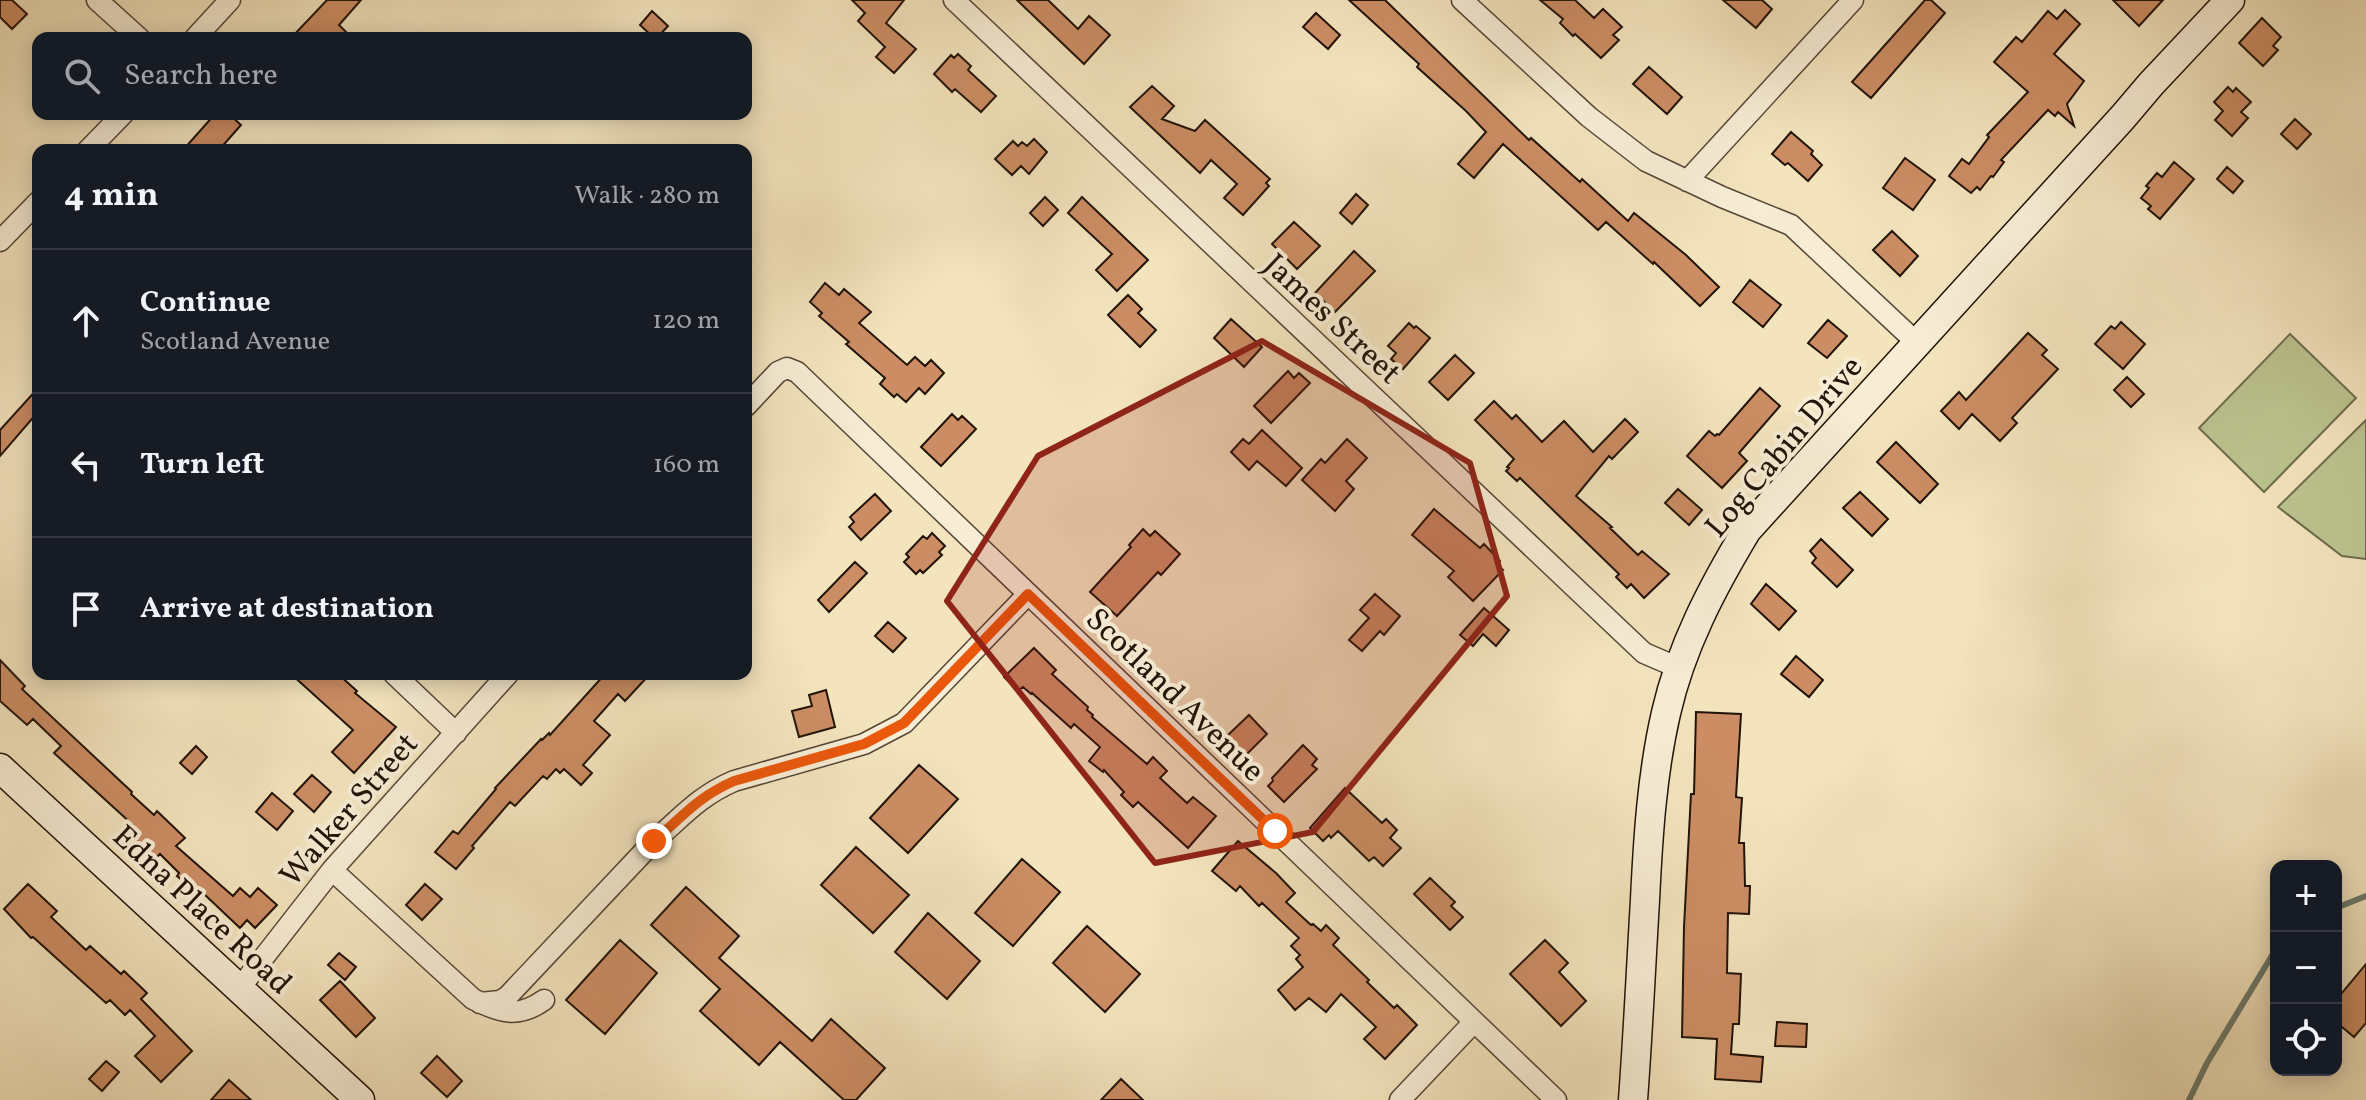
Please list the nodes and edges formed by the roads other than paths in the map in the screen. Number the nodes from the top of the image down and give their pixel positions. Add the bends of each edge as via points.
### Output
1 (97, 0) edge
2 (230, 0) edge
3 (954, 0) edge
4 (1462, 0) edge
5 (2230, 0) edge
6 (1845, 3) edge
7 (132, 32) edge
8 (201, 32) edge
9 (117, 120) edge
10 (94, 144) edge
11 (1687, 181) junction
12 (32, 208) edge
13 (0, 241) edge
14 (1917, 343) junction
15 (752, 400) edge
16 (1028, 594) junction
17 (1679, 668) junction
18 (400, 680) edge
19 (503, 680) edge
20 (456, 733) junction
21 (0, 768) edge
22 (332, 870) junction
23 (239, 989) junction
24 (544, 1000) dead end
25 (480, 1003) junction
26 (1473, 1023) junction
27 (360, 1100) edge
28 (1400, 1100) edge
29 (1556, 1100) edge
30 (1633, 1100) edge

1 - 7 street
2 - 8 street
3 - 17 street, James Street via 1644,653
4 - 11 street via 1589,117 1646,161
5 - 14 street, Log Cabin Drive
6 - 11 street
9 - 10 street
11 - 14 street via 1791,225
12 - 13 street
14 - 17 street, Log Cabin Drive via 1747,530 1697,620
15 - 16 street, Scotland Avenue via 778,372 797,372
16 - 25 street via 904,723 864,744 734,781 696,801 522,981 500,1001
16 - 26 street, Scotland Avenue
17 - 30 street, Log Cabin Drive via 1666,711 1649,819
18 - 20 street
19 - 20 street, Walker Street
20 - 22 street, Walker Street
21 - 23 street, Edna Place Road
22 - 23 street, Walker Street
22 - 25 street
23 - 27 street, Edna Place Road
24 - 25 street via 521,1011
26 - 28 street
26 - 29 street, Scotland Avenue

